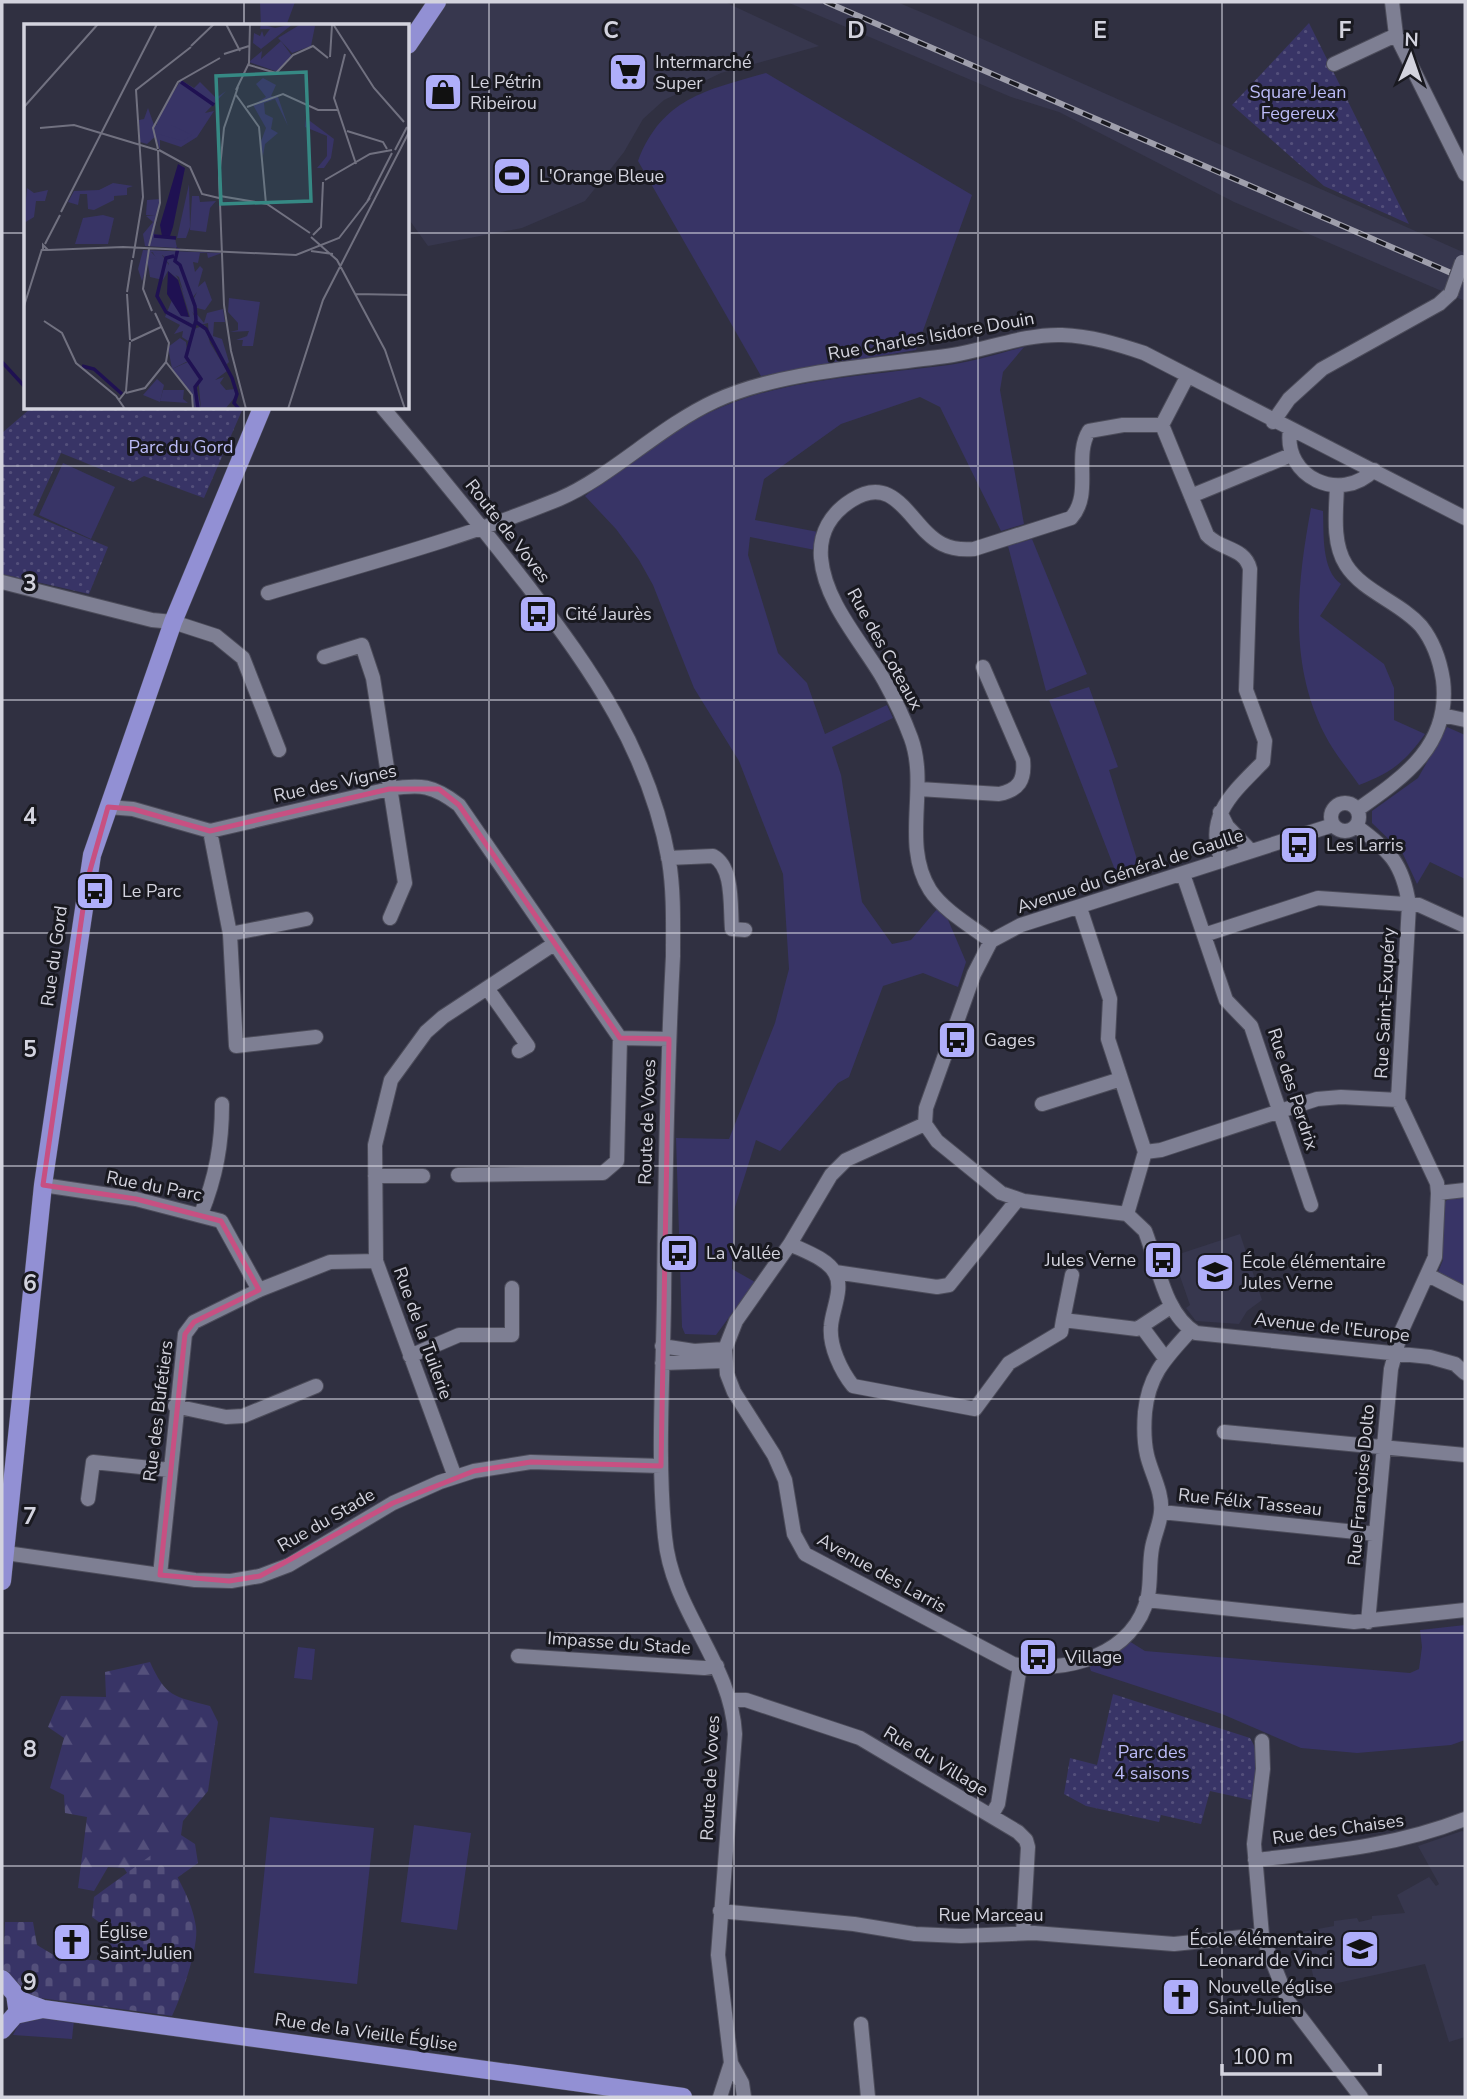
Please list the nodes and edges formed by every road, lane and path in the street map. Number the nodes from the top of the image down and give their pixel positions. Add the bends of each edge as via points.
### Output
1 (437, 2) edge
2 (1392, 2) edge
3 (1396, 35) junction
4 (410, 43) edge
5 (1334, 64) dead end
6 (1465, 174) edge
7 (1464, 258) edge
8 (1187, 377) junction
9 (261, 410) edge
10 (385, 410) edge
11 (1273, 422) junction
12 (1162, 425) junction
13 (1290, 430) junction
14 (1291, 455) junction
15 (1374, 470) junction
16 (1337, 486) junction
17 (1191, 496) junction
18 (1465, 517) edge
19 (484, 529) junction
20 (2, 582) edge
21 (268, 593) dead end
22 (173, 622) junction
23 (324, 657) dead end
24 (983, 667) dead end
25 (1442, 715) junction
26 (1465, 720) edge
27 (279, 750) dead end
28 (389, 789) junction
29 (919, 789) junction
30 (108, 807) junction
31 (1357, 810) junction
32 (1220, 812) junction
33 (1333, 825) junction
34 (1356, 826) junction
35 (210, 831) junction
36 (1251, 851) junction
37 (668, 858) junction
38 (1222, 861) junction
39 (1184, 874) junction
40 (1409, 905) junction
41 (1080, 908) junction
42 (390, 918) dead end
43 (306, 919) dead end
44 (1465, 926) edge
45 (745, 930) dead end
46 (230, 934) junction
47 (1203, 934) junction
48 (991, 941) junction
49 (554, 944) junction
50 (487, 988) junction
51 (316, 1037) dead end
52 (621, 1038) junction
53 (669, 1039) junction
54 (519, 1051) dead end
55 (1121, 1079) junction
56 (1398, 1100) junction
57 (222, 1104) dead end
58 (1042, 1104) dead end
59 (1279, 1111) junction
60 (925, 1124) junction
61 (1145, 1152) junction
62 (458, 1175) dead end
63 (375, 1176) junction
64 (423, 1176) dead end
65 (43, 1185) junction
66 (1465, 1190) edge
67 (1438, 1193) junction
68 (1018, 1199) junction
69 (1311, 1205) dead end
70 (201, 1214) junction
71 (1127, 1214) junction
72 (790, 1244) junction
73 (376, 1261) junction
74 (835, 1272) junction
75 (1072, 1275) dead end
76 (1428, 1275) junction
77 (512, 1288) dead end
78 (259, 1290) junction
79 (1465, 1294) edge
80 (1172, 1306) junction
81 (1063, 1320) junction
82 (1142, 1327) junction
83 (1191, 1330) junction
84 (662, 1346) junction
85 (1396, 1353) junction
86 (410, 1356) junction
87 (725, 1356) junction
88 (1165, 1358) junction
89 (662, 1363) junction
90 (1465, 1373) edge
91 (316, 1386) dead end
92 (175, 1406) junction
93 (1224, 1432) dead end
94 (1384, 1447) junction
95 (1465, 1455) edge
96 (661, 1466) junction
97 (170, 1470) junction
98 (455, 1477) junction
99 (88, 1499) dead end
100 (1161, 1512) junction
101 (1376, 1534) junction
102 (6, 1553) junction
103 (160, 1575) junction
104 (2, 1581) edge
105 (1146, 1600) junction
106 (1465, 1610) edge
107 (1368, 1622) junction
108 (518, 1656) dead end
109 (717, 1666) junction
110 (1020, 1666) junction
111 (731, 1700) junction
112 (1262, 1741) dead end
113 (991, 1816) junction
114 (1465, 1819) edge
115 (1255, 1860) junction
116 (720, 1911) junction
117 (1023, 1933) junction
118 (1262, 1935) junction
119 (6, 2005) edge
120 (861, 2024) dead end
121 (731, 2063) junction
122 (683, 2097) edge
123 (720, 2097) edge
124 (744, 2097) edge
125 (868, 2097) edge
126 (1361, 2097) edge

1 - 4 main road
2 - 3 street
3 - 5 street
3 - 6 street
7 - 11 street, bridge via 1451,293 1439,304 1322,369 1291,397
8 - 11 street, Rue Charles Isidore Douin
8 - 12 street
8 - 19 street, Rue Charles Isidore Douin via 1111,342 1058,335 786,380 718,400 675,421 573,492
9 - 22 main road, Rue du Gord
10 - 19 street, Route de Voves
11 - 13 street, Rue Charles Isidore Douin
12 - 17 street
12 - 29 street, Rue des Coteaux via 1089,431 1077,512 1071,518 974,549 960,550 931,536 903,504 887,495 872,492 855,498 829,520 822,538 825,577 911,738
13 - 14 street
13 - 15 street, Rue Charles Isidore Douin
14 - 16 street via 1306,475
14 - 17 street
15 - 16 street via 1366,478
15 - 18 street, Rue Charles Isidore Douin
16 - 25 street via 1339,550 1347,567 1413,620 1434,648 1444,694
17 - 32 street via 1209,537 1239,552 1250,569 1245,690 1265,741 1265,753 1263,762
19 - 21 street, Rue Charles Isidore Douin
19 - 37 street, Route de Voves via 608,696 648,783
20 - 22 street
22 - 27 street via 216,636 243,658
22 - 30 main road, Rue du Gord
23 - 28 street via 362,645 373,678
24 - 29 street via 1023,760 1020,784 1012,792 999,794
25 - 26 street
25 - 31 street via 1435,739 1422,759
28 - 35 street, Rue des Vignes
28 - 42 street via 405,883
28 - 49 street, Rue des Vignes via 416,785 439,789 459,804
29 - 48 street, Rue des Coteaux via 916,840 931,891
30 - 35 street, Rue des Vignes via 133,809
30 - 65 main road, Rue du Gord via 87,880
31 - 33 street via 1346,803 1337,805 1332,812
31 - 34 street
32 - 36 street
32 - 38 street via 1216,840
33 - 34 street via 1344,831
33 - 36 street, Avenue du Général de Gaulle
34 - 40 street, Rue Saint-Exupéry via 1395,859 1406,883
35 - 46 street
36 - 38 street, Avenue du Général de Gaulle
37 - 45 street via 719,859 726,867 732,929
37 - 53 street, Route de Voves via 673,911
38 - 39 street, Avenue du Général de Gaulle
39 - 41 street, Avenue du Général de Gaulle
39 - 47 street, Rue des Perdrix
40 - 44 street via 1419,905
40 - 47 street via 1307,899
40 - 56 street, Rue Saint-Exupéry
41 - 48 street, Avenue du Général de Gaulle via 1021,925
41 - 55 street via 1110,999 1108,1039
43 - 46 street
46 - 51 street via 236,1046
47 - 59 street, Rue des Perdrix via 1226,1000 1251,1026
48 - 60 street via 926,1108
49 - 50 street, Rue de la Tuilerie
49 - 52 street, Rue des Vignes
50 - 54 street via 528,1046
50 - 63 street, Rue de la Tuilerie via 426,1032 391,1080 375,1145
52 - 53 street
52 - 62 street via 617,1161 612,1169 603,1173
53 - 84 street, Route de Voves
55 - 58 street
55 - 61 street
56 - 59 street via 1332,1097
56 - 67 street, Rue Saint-Exupéry
57 - 70 street via 214,1182
59 - 61 street
59 - 69 street, Rue des Perdrix
60 - 68 street via 948,1150
60 - 72 street via 846,1160 831,1175
61 - 71 street
63 - 64 street
63 - 73 street, Rue de la Tuilerie
65 - 70 street, Rue du Parc
65 - 102 main road, Rue du Gord
66 - 67 street
67 - 76 street, Rue Saint-Exupéry via 1435,1257
68 - 71 street
68 - 74 street via 949,1286
70 - 78 street, Rue du Parc via 226,1227
71 - 80 street via 1145,1231
72 - 74 street
72 - 87 street via 736,1321
73 - 78 street, Rue des Bufetiers via 330,1262
73 - 86 street, Rue de la Tuilerie
74 - 81 street via 838,1281 831,1329 841,1371 853,1386 975,1409 1009,1363 1061,1332
75 - 81 street
76 - 79 street
76 - 85 street, Rue Saint-Exupéry
77 - 86 street via 512,1335 459,1335
78 - 92 street, Rue des Bufetiers via 194,1322 185,1334
80 - 82 street
80 - 83 street
81 - 82 street
82 - 88 street
83 - 85 street, Avenue de l'Europe
83 - 88 street
84 - 87 street
84 - 89 street, Route de Voves
85 - 90 street, Avenue de l'Europe via 1443,1359
85 - 94 street, Rue Françoise Dolto
86 - 98 street, Rue de la Tuilerie
87 - 89 street
87 - 110 street, Avenue des Larris via 734,1392 785,1479 794,1534 805,1554
88 - 100 street via 1152,1382 1145,1412 1147,1455
89 - 96 street, Route de Voves
91 - 92 street via 243,1416 226,1418
92 - 97 street, Rue des Bufetiers
93 - 94 street
94 - 95 street
94 - 101 street, Rue Françoise Dolto
96 - 98 street, Rue du Stade via 531,1462
96 - 109 street, Route de Voves via 670,1569 684,1608
97 - 99 street via 93,1462
97 - 103 street, Rue des Bufetiers
98 - 103 street, Rue du Stade via 393,1503 289,1565 260,1576 229,1581
100 - 101 street, Rue Félix Tasseau
100 - 105 street
101 - 107 street, Rue Françoise Dolto
102 - 103 street, Rue du Stade
102 - 104 main road, Rue du Gord
105 - 107 street
105 - 110 street via 1126,1636 1101,1655
106 - 107 street
108 - 109 street, Impasse du Stade
109 - 111 street, Route de Voves
110 - 113 street via 998,1804
111 - 113 street, Rue du Village via 746,1700 860,1738
111 - 116 street, Route de Voves via 735,1734
112 - 115 street
113 - 117 street, Rue du Village via 1026,1840
114 - 115 street, Rue des Chaises via 1415,1837 1351,1850
115 - 118 street
116 - 117 street, Rue Marceau via 915,1934
116 - 121 street, Route de Voves via 719,1977
117 - 118 street, Rue Marceau via 1174,1944
118 - 126 street via 1288,2001
119 - 122 main road, Rue de la Vieille Église
120 - 125 street
121 - 123 street
121 - 124 street

